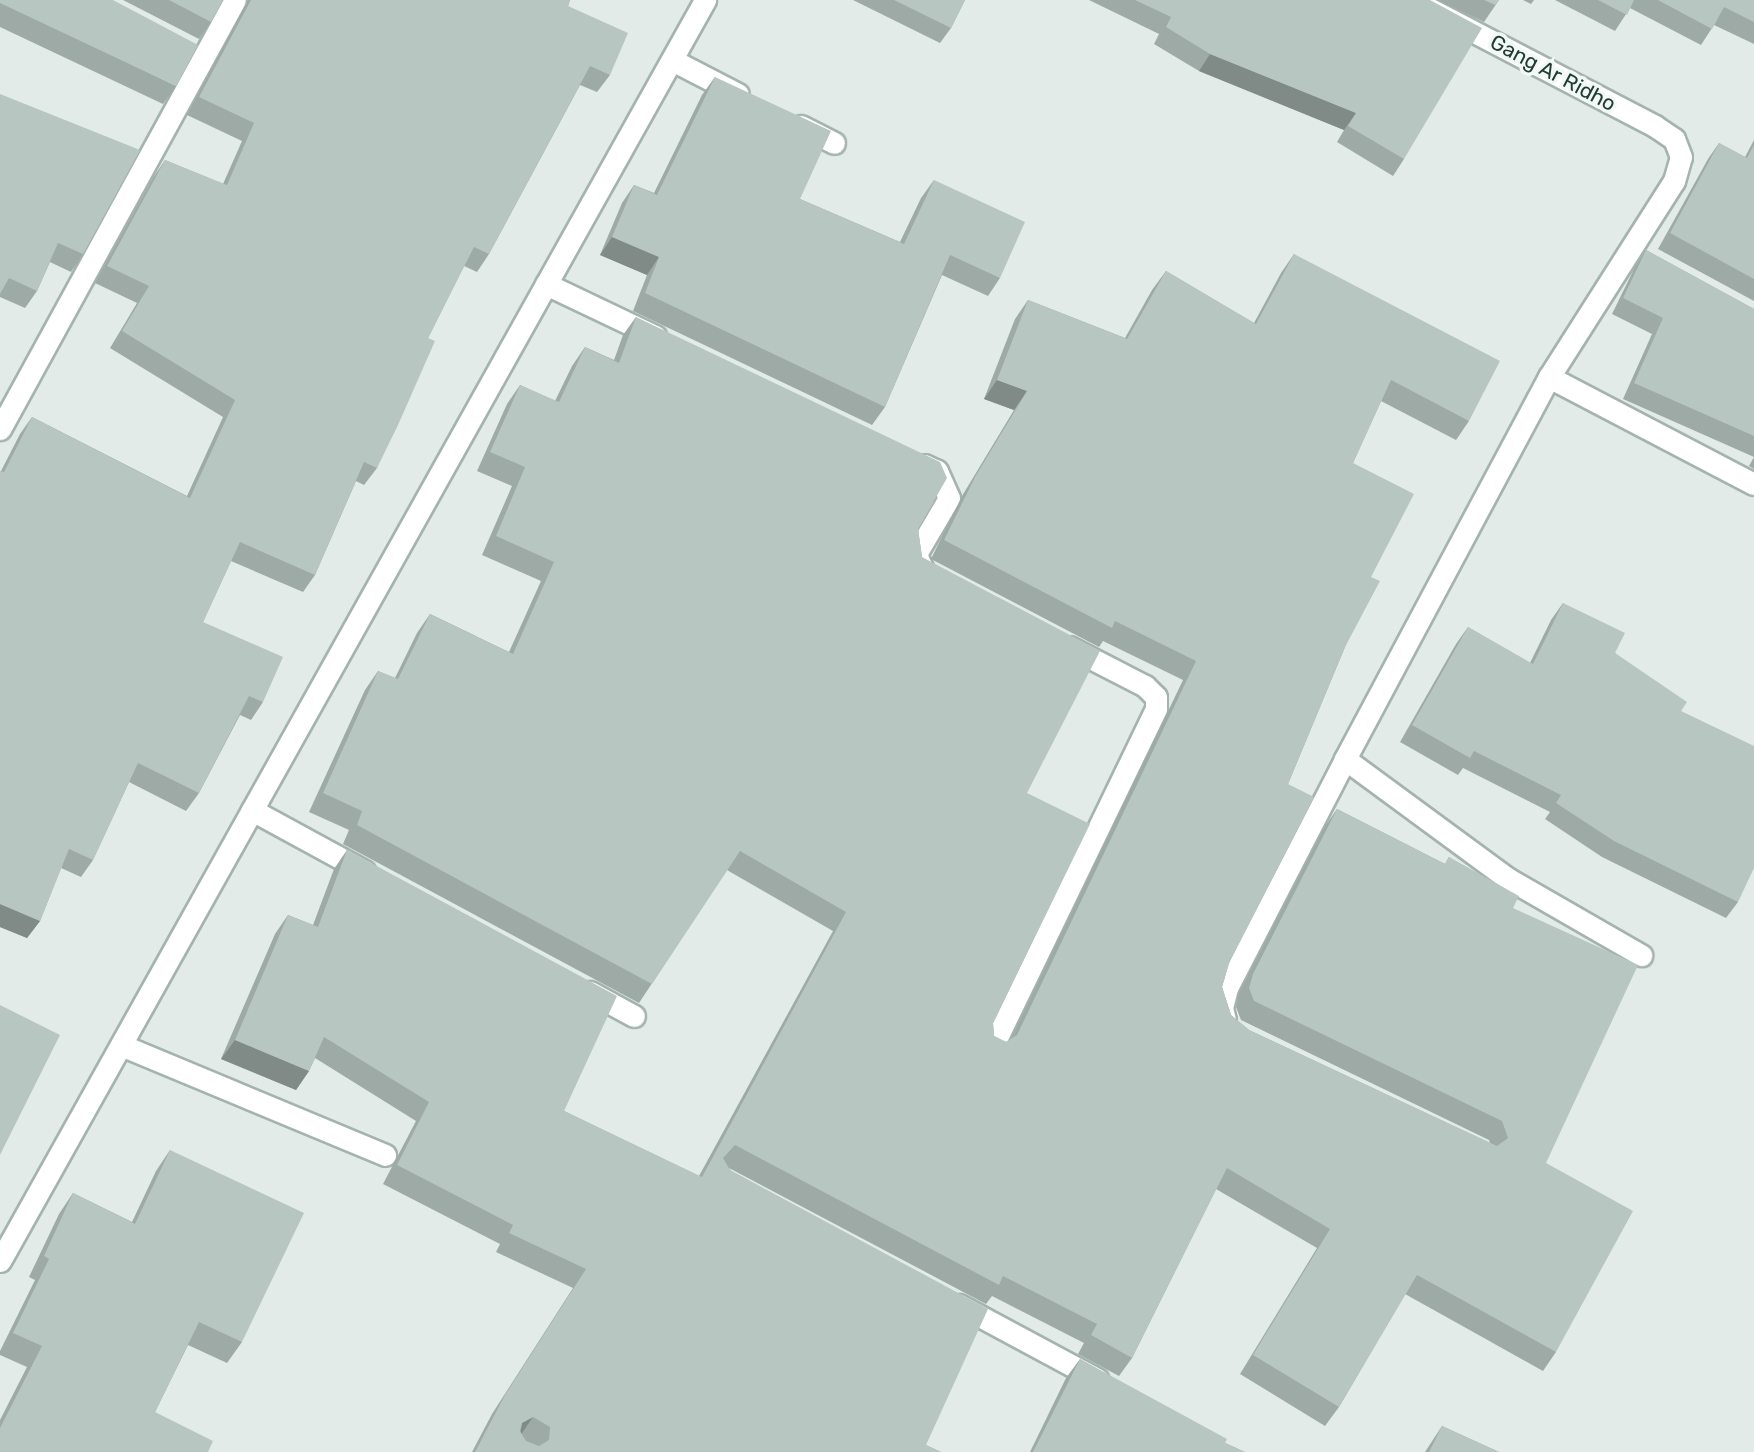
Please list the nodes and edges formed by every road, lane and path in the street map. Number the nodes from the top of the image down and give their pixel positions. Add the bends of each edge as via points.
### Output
1 (234, 0) edge
2 (705, 0) edge
3 (1413, 0) edge
4 (179, 44) edge
5 (204, 57) junction
6 (672, 60) junction
7 (759, 104) edge
8 (784, 117) edge
9 (834, 142) dead end
10 (547, 284) junction
11 (673, 344) edge
12 (1549, 377) junction
13 (0, 429) edge
14 (899, 453) edge
15 (1754, 484) edge
16 (942, 581) edge
17 (1049, 636) edge
18 (1345, 759) junction
19 (252, 810) junction
20 (388, 883) edge
21 (1641, 956) dead end
22 (572, 983) edge
23 (634, 1016) dead end
24 (1242, 1037) edge
25 (121, 1045) junction
26 (992, 1048) edge
27 (386, 1155) dead end
28 (0, 1261) edge
29 (941, 1295) edge
30 (1122, 1393) edge

1 - 5 street
2 - 6 street
3 - 12 street, Gang Ar Ridho via 1655,126 1674,139 1681,157 1638,253
4 - 5 street
5 - 13 street
6 - 7 street
6 - 10 street
8 - 9 street
10 - 11 street
10 - 19 street
12 - 15 street
12 - 18 street
14 - 16 street via 937,471 946,483 949,498 916,554 919,568
17 - 26 street via 1144,686 1156,697 1156,708
18 - 21 street via 1507,878
18 - 24 street via 1227,988 1223,1017
19 - 20 street
19 - 25 street
22 - 23 street
25 - 27 street
25 - 28 street
29 - 30 street

